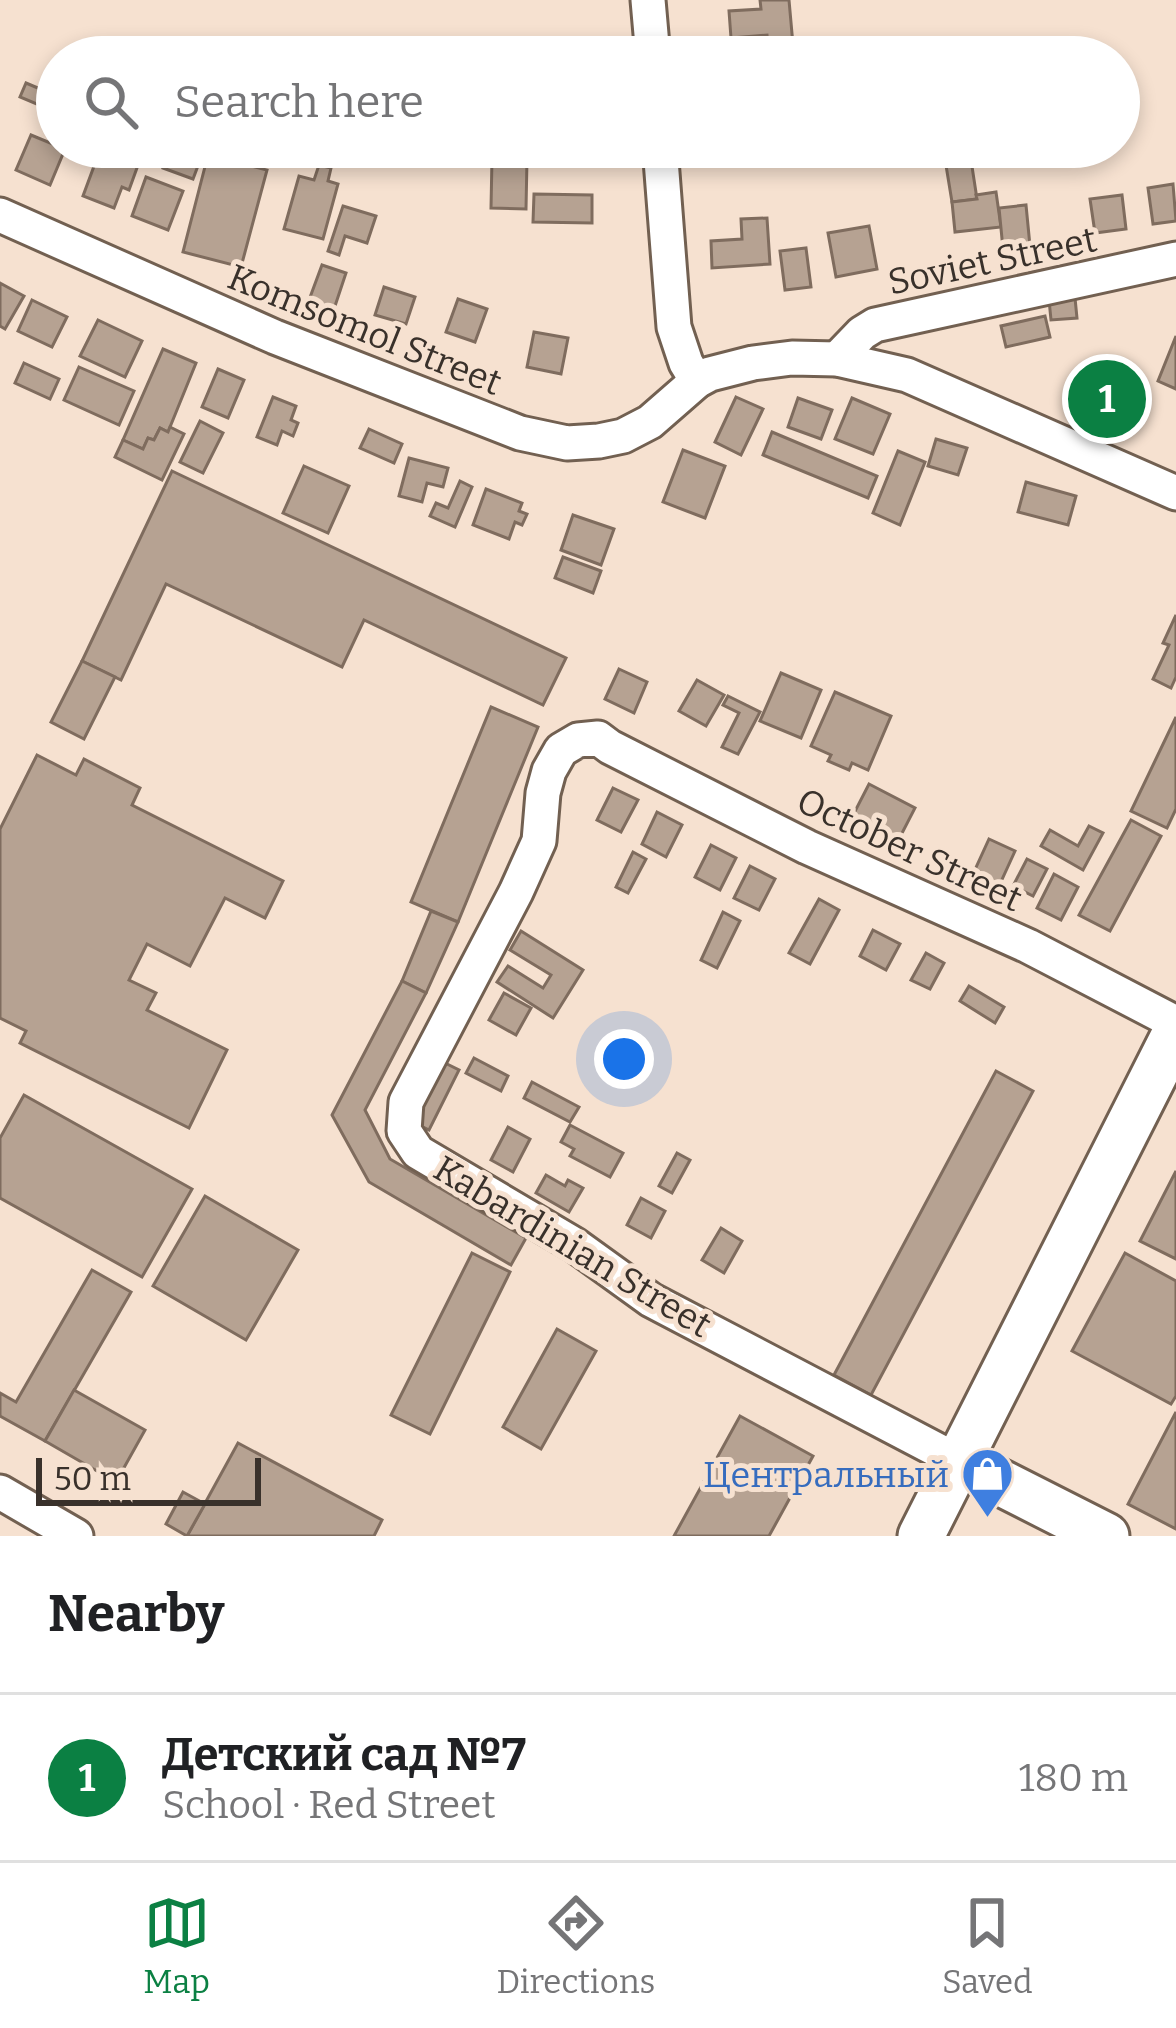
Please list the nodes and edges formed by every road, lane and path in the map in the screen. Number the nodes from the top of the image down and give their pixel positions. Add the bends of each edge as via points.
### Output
1 (648, 0) edge
2 (651, 36) edge
3 (662, 168) edge
4 (0, 215) edge
5 (1176, 259) edge
6 (837, 358) junction
7 (697, 381) junction
8 (1176, 493) edge
9 (610, 747) joint
10 (1176, 1028) edge
11 (960, 1462) junction
12 (0, 1492) edge
13 (76, 1536) edge
14 (921, 1536) edge
15 (1106, 1536) edge

1 - 2 street
3 - 7 street via 674,327
4 - 7 street, Komsomol Street via 275,338 520,433 584,443 623,436
5 - 6 street, Soviet Street via 874,326
6 - 7 street via 753,363
6 - 8 street via 907,375
9 - 10 street, October Street via 1028,946
9 - 11 street, Kabardinian Street via 598,738 578,740 549,771 539,841 406,1102 404,1131 418,1152 651,1300
10 - 11 street
11 - 14 street
11 - 15 street, Kabardinian Street
12 - 13 street

